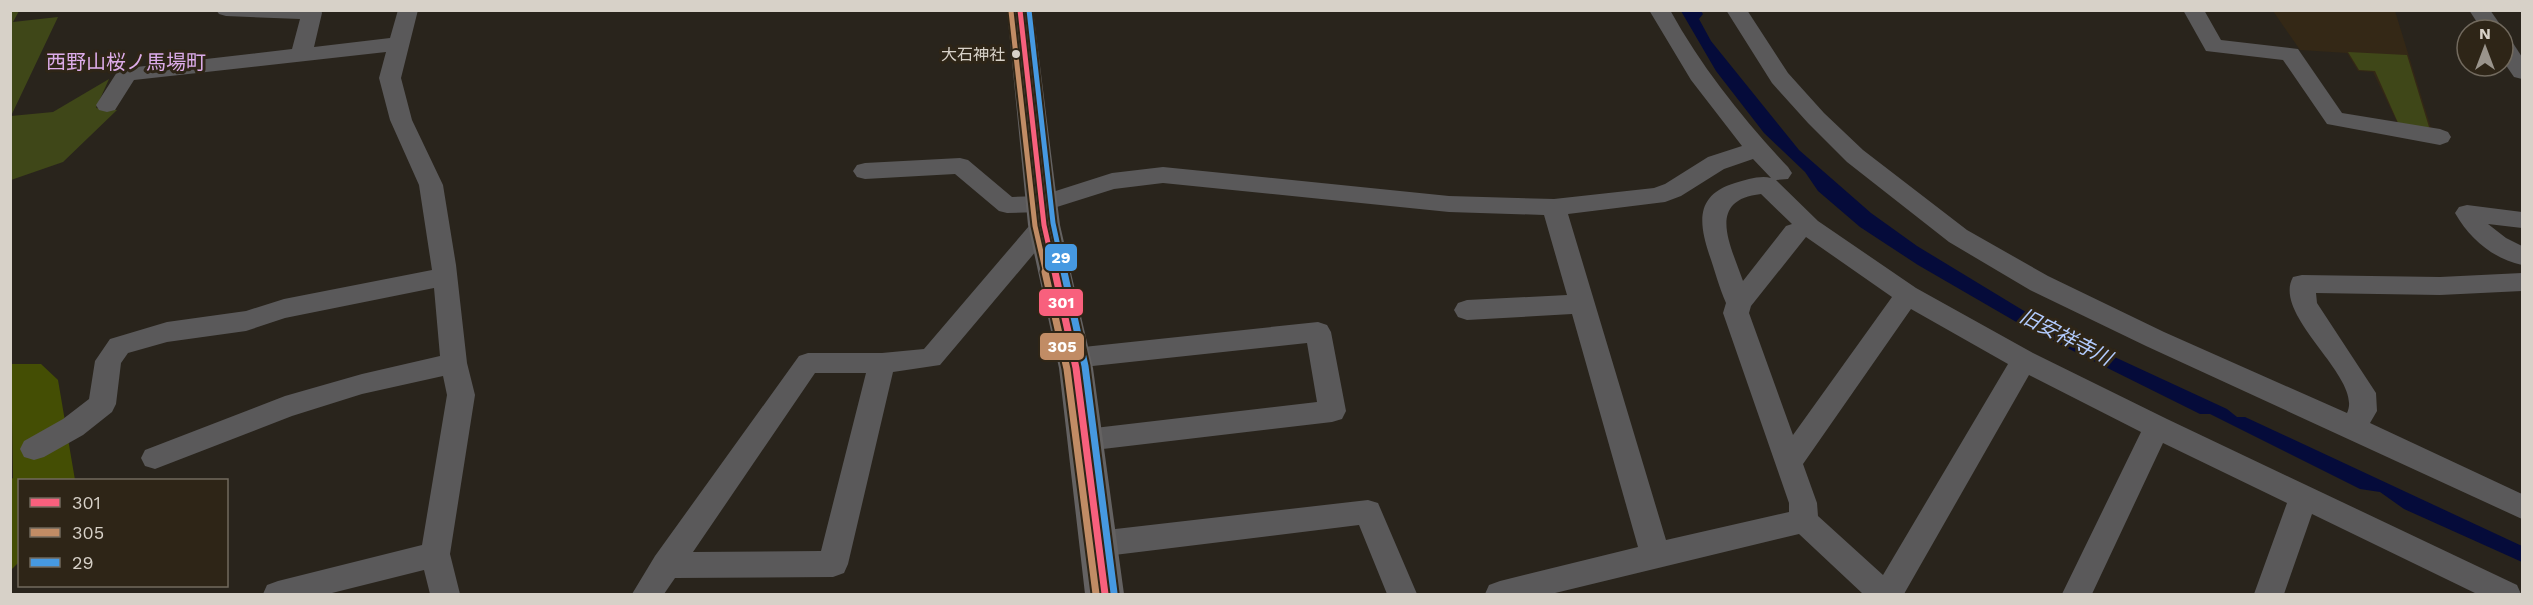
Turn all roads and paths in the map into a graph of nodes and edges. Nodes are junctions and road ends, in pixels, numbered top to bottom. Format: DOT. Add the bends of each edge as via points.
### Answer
graph roads {
  1 [pos="226,10"];
  2 [pos="408,10"];
  3 [pos="1020,10"];
  4 [pos="1659,10"];
  5 [pos="1736,10"];
  6 [pos="2193,10"];
  7 [pos="398,44"];
  8 [pos="301,55"];
  9 [pos="107,105"];
  10 [pos="2440,137"];
  11 [pos="1758,149"];
  12 [pos="865,171"];
  13 [pos="1780,173"];
  14 [pos="1554,207"];
  15 [pos="1042,215"];
  16 [pos="2523,220"];
  17 [pos="1809,227"];
  18 [pos="2523,256"];
  19 [pos="445,277"];
  20 [pos="2523,282"];
  21 [pos="1907,295"];
  22 [pos="1739,303"];
  23 [pos="1583,304"];
  24 [pos="1467,310"];
  25 [pos="1074,358"];
  26 [pos="2024,360"];
  27 [pos="454,363"];
  28 [pos="882,363"];
  29 [pos="2157,427"];
  30 [pos="2353,428"];
  31 [pos="1086,440"];
  32 [pos="34,449"];
  33 [pos="154,458"];
  34 [pos="1788,464"];
  35 [pos="2303,498"];
  36 [pos="2523,507"];
  37 [pos="1804,521"];
  38 [pos="1098,544"];
  39 [pos="435,554"];
  40 [pos="1656,557"];
  41 [pos="666,565"];
  42 [pos="2464,585"];
  43 [pos="278,594"];
  44 [pos="445,594"];
  45 [pos="646,594"];
  46 [pos="1105,594"];
  47 [pos="1402,594"];
  48 [pos="1500,594"];
  49 [pos="1886,594"];
  50 [pos="2077,594"];
  51 [pos="2269,594"];
  52 [pos="2506,594"];
  1 -- 8 [label="street" via="312,13"];
  2 -- 7 [label="street"];
  3 -- 15 [label="main road"];
  4 -- 11 [label="street" via="1678,48"];
  5 -- 30 [label="street" via="1780,78 1816,118 1855,156 1958,236 2039,283"];
  6 -- 10 [label="street" via="2214,46 2290,54 2334,119"];
  7 -- 8 [label="street"];
  7 -- 19 [label="street" via="390,78 401,120 430,185"];
  8 -- 9 [label="street" via="127,74"];
  11 -- 13 [label="street"];
  11 -- 14 [label="street" via="1716,163 1674,190 1657,196"];
  12 -- 15 [label="street" via="960,166 1007,205"];
  14 -- 15 [label="street" via="1449,204 1163,175 1112,181"];
  14 -- 23 [label="street"];
  15 -- 25 [label="main road"];
  15 -- 28 [label="street" via="986,296 931,358"];
  16 -- 18 [label="street" via="2467,213 2488,240"];
  17 -- 21 [label="street"];
  17 -- 22 [label="street" via="1795,232"];
  17 -- 22 [label="street" via="1767,185 1748,186 1722,200 1713,225"];
  19 -- 27 [label="street"];
  19 -- 32 [label="street" via="284,309 246,321 167,332 119,346 108,361 102,404 74,427"];
  20 -- 30 [label="street" via="2440,286 2302,284 2304,304 2364,393 2363,411"];
  21 -- 26 [label="street"];
  21 -- 34 [label="street"];
  22 -- 34 [label="street" via="1736,313"];
  23 -- 24 [label="street"];
  23 -- 40 [label="street"];
  25 -- 31 [label="main road"];
  25 -- 31 [label="street" via="1318,332 1332,411"];
  26 -- 29 [label="street"];
  26 -- 49 [label="street"];
  27 -- 33 [label="street" via="285,407"];
  27 -- 39 [label="street" via="460,395"];
  28 -- 41 [label="street" via="808,363"];
  28 -- 41 [label="street" via="833,564"];
  29 -- 35 [label="street"];
  29 -- 50 [label="street"];
  30 -- 36 [label="street"];
  31 -- 38 [label="main road"];
  34 -- 37 [label="street" via="1803,503"];
  35 -- 42 [label="street"];
  35 -- 51 [label="street"];
  37 -- 40 [label="street"];
  37 -- 49 [label="street"];
  38 -- 46 [label="main road"];
  38 -- 47 [label="street" via="1368,512"];
  39 -- 43 [label="street"];
  39 -- 44 [label="street"];
  40 -- 48 [label="street"];
  41 -- 45 [label="street"];
  42 -- 52 [label="street"];
}
